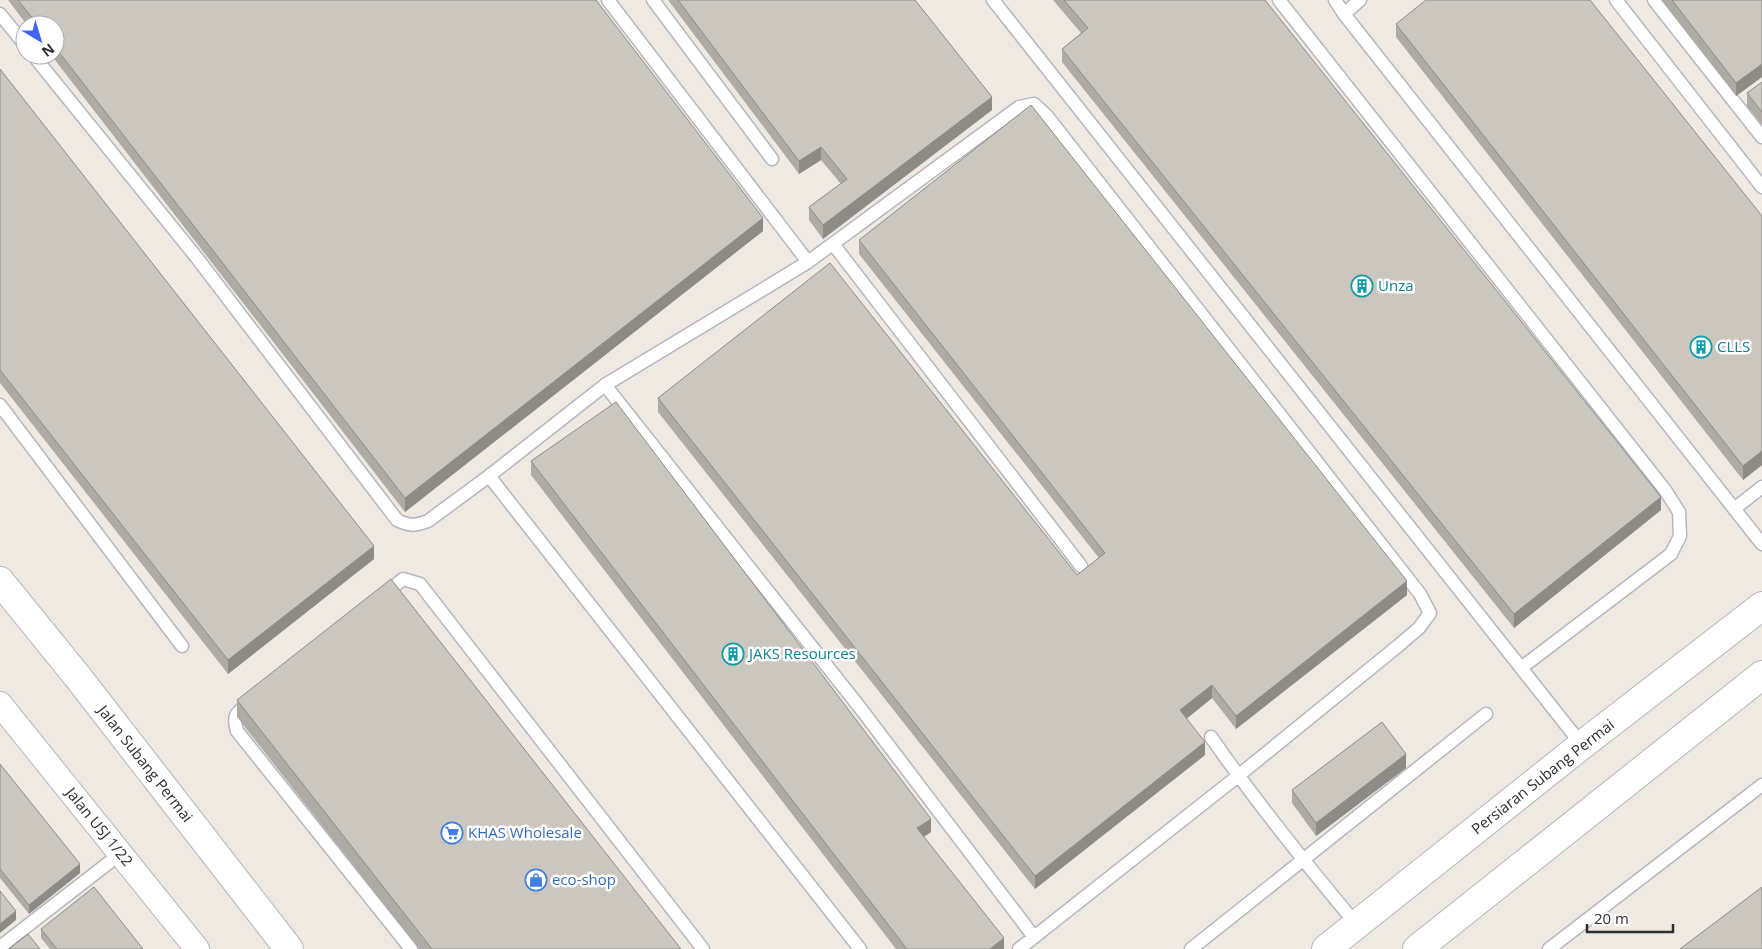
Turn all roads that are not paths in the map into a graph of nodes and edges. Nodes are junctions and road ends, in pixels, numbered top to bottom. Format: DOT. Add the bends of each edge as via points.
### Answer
graph roads {
  1 [pos="608,0"];
  2 [pos="653,0"];
  3 [pos="993,0"];
  4 [pos="1280,0"];
  5 [pos="1334,0"];
  6 [pos="1360,0"];
  7 [pos="1616,0"];
  8 [pos="1654,0"];
  9 [pos="0,14"];
  10 [pos="1344,14"];
  11 [pos="15,33"];
  12 [pos="41,65"];
  13 [pos="1762,137"];
  14 [pos="772,159"];
  15 [pos="1762,187"];
  16 [pos="833,244"];
  17 [pos="808,262"];
  18 [pos="605,385"];
  19 [pos="0,405"];
  20 [pos="489,476"];
  21 [pos="1762,487"];
  22 [pos="1734,509"];
  23 [pos="1762,544"];
  24 [pos="1081,566"];
  25 [pos="0,581"];
  26 [pos="374,603"];
  27 [pos="1762,606"];
  28 [pos="182,646"];
  29 [pos="1521,668"];
  30 [pos="1762,675"];
  31 [pos="260,694"];
  32 [pos="0,704"];
  33 [pos="1486,714"];
  34 [pos="1211,737"];
  35 [pos="1582,745"];
  36 [pos="1238,776"];
  37 [pos="1762,785"];
  38 [pos="120,854"];
  39 [pos="1304,860"];
  40 [pos="1357,925"];
  41 [pos="1034,937"];
  42 [pos="0,947"];
  43 [pos="197,949"];
  44 [pos="289,949"];
  45 [pos="412,949"];
  46 [pos="703,949"];
  47 [pos="860,949"];
  48 [pos="1018,949"];
  49 [pos="1191,949"];
  50 [pos="1326,949"];
  51 [pos="1417,949"];
  52 [pos="1549,949"];
  1 -- 17 [label="lane"];
  2 -- 14 [label="lane"];
  3 -- 29 [label="lane"];
  4 -- 29 [label="lane" via="1679,512 1680,536 1671,554"];
  5 -- 10 [label="lane"];
  6 -- 10 [label="lane"];
  7 -- 15 [label="lane"];
  8 -- 13 [label="lane"];
  9 -- 11 [label="lane"];
  10 -- 22 [label="lane"];
  12 -- 20 [label="lane" via="197,258 397,520 407,526 428,521"];
  16 -- 17 [label="lane"];
  16 -- 24 [label="lane"];
  16 -- 36 [label="lane" via="1020,107 1034,104 1047,116 1420,594 1430,613 1419,628"];
  17 -- 18 [label="lane"];
  18 -- 20 [label="lane"];
  18 -- 41 [label="lane" via="861,709"];
  19 -- 28 [label="lane"];
  20 -- 47 [label="lane"];
  21 -- 22 [label="lane"];
  22 -- 23 [label="lane"];
  25 -- 44 [label="main road, Jalan Subang Permai"];
  26 -- 46 [label="lane" via="403,579 420,584"];
  27 -- 35 [label="main road, Persiaran Subang Permai"];
  29 -- 35 [label="lane"];
  30 -- 51 [label="main road"];
  31 -- 45 [label="lane" via="237,712 234,721 237,731"];
  32 -- 38 [label="street, Jalan USJ 1/22"];
  33 -- 39 [label="lane"];
  34 -- 36 [label="lane"];
  35 -- 40 [label="main road, Persiaran Subang Permai"];
  36 -- 39 [label="lane"];
  36 -- 41 [label="lane"];
  37 -- 52 [label="lane"];
  38 -- 42 [label="lane"];
  38 -- 43 [label="street, Jalan USJ 1/22"];
  39 -- 40 [label="lane"];
  39 -- 49 [label="lane"];
  40 -- 50 [label="main road, Persiaran Subang Permai"];
  41 -- 48 [label="lane"];
}
